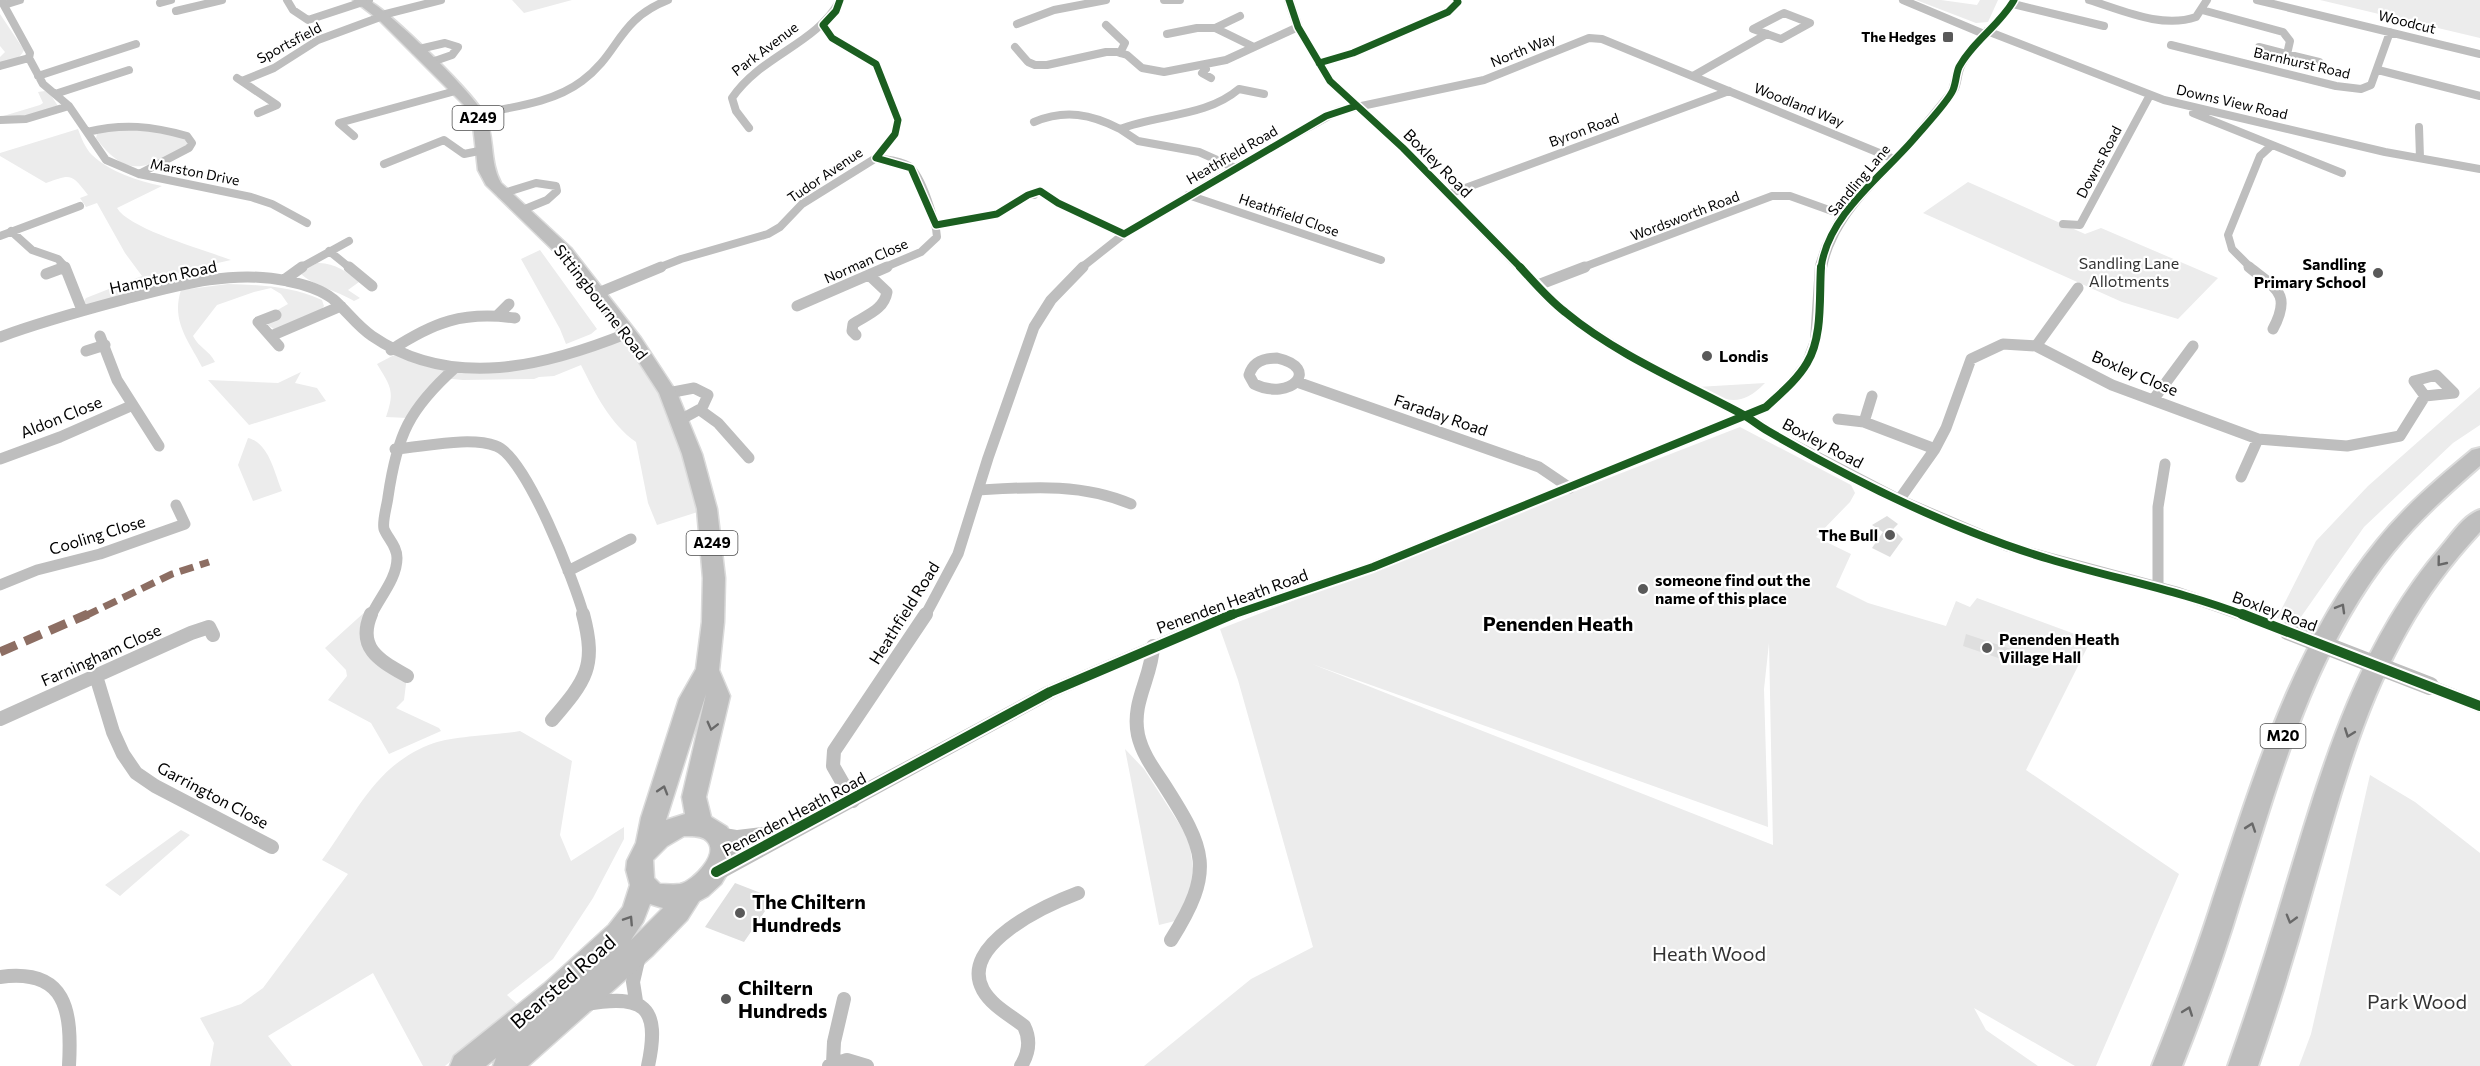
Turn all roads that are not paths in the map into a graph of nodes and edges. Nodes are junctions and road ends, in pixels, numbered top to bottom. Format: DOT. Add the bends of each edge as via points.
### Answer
graph roads {
  1 [pos="20,0"];
  2 [pos="222,0"];
  3 [pos="287,0"];
  4 [pos="441,0"];
  5 [pos="668,0"];
  6 [pos="840,0"];
  7 [pos="1106,0"];
  8 [pos="1164,0"];
  9 [pos="1180,0"];
  10 [pos="1289,0"];
  11 [pos="1457,0"];
  12 [pos="1903,0"];
  13 [pos="2089,0"];
  14 [pos="2257,0"];
  15 [pos="166,1"];
  16 [pos="364,1"];
  17 [pos="2,2"];
  18 [pos="2014,2"];
  19 [pos="2204,3"];
  20 [pos="383,16"];
  21 [pos="1240,16"];
  22 [pos="1017,24"];
  23 [pos="823,25"];
  24 [pos="1106,25"];
  25 [pos="2104,26"];
  26 [pos="1298,27"];
  27 [pos="1215,28"];
  28 [pos="1985,32"];
  29 [pos="2390,32"];
  30 [pos="1167,34"];
  31 [pos="1767,34"];
  32 [pos="136,44"];
  33 [pos="2171,45"];
  34 [pos="1015,47"];
  35 [pos="1254,47"];
  36 [pos="2259,47"];
  37 [pos="416,50"];
  38 [pos="1120,53"];
  39 [pos="2288,54"];
  40 [pos="2480,54"];
  41 [pos="29,58"];
  42 [pos="2319,62"];
  43 [pos="429,63"];
  44 [pos="1319,63"];
  45 [pos="1204,64"];
  46 [pos="0,66"];
  47 [pos="2378,70"];
  48 [pos="129,71"];
  49 [pos="38,76"];
  50 [pos="1693,76"];
  51 [pos="1211,78"];
  52 [pos="459,90"];
  53 [pos="1729,91"];
  54 [pos="55,94"];
  55 [pos="1264,94"];
  56 [pos="2150,95"];
  57 [pos="2480,96"];
  58 [pos="2168,101"];
  59 [pos="69,106"];
  60 [pos="1356,106"];
  61 [pos="258,113"];
  62 [pos="477,114"];
  63 [pos="0,120"];
  64 [pos="1034,122"];
  65 [pos="2419,127"];
  66 [pos="749,128"];
  67 [pos="1120,129"];
  68 [pos="87,132"];
  69 [pos="354,136"];
  70 [pos="2272,145"];
  71 [pos="484,150"];
  72 [pos="876,158"];
  73 [pos="2420,158"];
  74 [pos="1894,159"];
  75 [pos="384,164"];
  76 [pos="1235,168"];
  77 [pos="2480,170"];
  78 [pos="2342,173"];
  79 [pos="139,174"];
  80 [pos="501,194"];
  81 [pos="1449,194"];
  82 [pos="1034,195"];
  83 [pos="1188,195"];
  84 [pos="80,206"];
  85 [pos="305,210"];
  86 [pos="520,211"];
  87 [pos="294,215"];
  88 [pos="1843,215"];
  89 [pos="308,223"];
  90 [pos="2063,224"];
  91 [pos="936,225"];
  92 [pos="11,231"];
  93 [pos="0,236"];
  94 [pos="349,242"];
  95 [pos="329,251"];
  96 [pos="1381,260"];
  97 [pos="65,267"];
  98 [pos="46,274"];
  99 [pos="869,275"];
  100 [pos="284,280"];
  101 [pos="1538,285"];
  102 [pos="366,286"];
  103 [pos="2078,288"];
  104 [pos="598,293"];
  105 [pos="510,304"];
  106 [pos="341,306"];
  107 [pos="797,306"];
  108 [pos="82,310"];
  109 [pos="276,315"];
  110 [pos="498,315"];
  111 [pos="515,318"];
  112 [pos="2273,329"];
  113 [pos="628,333"];
  114 [pos="856,335"];
  115 [pos="271,336"];
  116 [pos="0,337"];
  117 [pos="279,346"];
  118 [pos="2036,346"];
  119 [pos="2193,346"];
  120 [pos="391,350"];
  121 [pos="86,351"];
  122 [pos="456,367"];
  123 [pos="1297,382"];
  124 [pos="668,393"];
  125 [pos="1872,396"];
  126 [pos="2425,396"];
  127 [pos="2153,400"];
  128 [pos="134,405"];
  129 [pos="700,410"];
  130 [pos="1744,415"];
  131 [pos="1838,419"];
  132 [pos="680,420"];
  133 [pos="1864,422"];
  134 [pos="2258,439"];
  135 [pos="159,446"];
  136 [pos="395,449"];
  137 [pos="1935,449"];
  138 [pos="2,454"];
  139 [pos="2480,455"];
  140 [pos="748,458"];
  141 [pos="2165,464"];
  142 [pos="2241,477"];
  143 [pos="1570,488"];
  144 [pos="979,490"];
  145 [pos="1899,500"];
  146 [pos="1131,504"];
  147 [pos="176,505"];
  148 [pos="2480,518"];
  149 [pos="632,539"];
  150 [pos="568,571"];
  151 [pos="0,585"];
  152 [pos="2158,587"];
  153 [pos="213,635"];
  154 [pos="1153,646"];
  155 [pos="708,670"];
  156 [pos="96,676"];
  157 [pos="407,676"];
  158 [pos="2480,706"];
  159 [pos="0,719"];
  160 [pos="552,720"];
  161 [pos="853,801"];
  162 [pos="709,830"];
  163 [pos="791,831"];
  164 [pos="272,847"];
  165 [pos="648,847"];
  166 [pos="716,872"];
  167 [pos="643,885"];
  168 [pos="689,893"];
  169 [pos="1078,893"];
  170 [pos="1171,940"];
  171 [pos="642,947"];
  172 [pos="0,977"];
  173 [pos="844,999"];
  174 [pos="636,1001"];
  175 [pos="577,1006"];
  176 [pos="830,1064"];
  177 [pos="69,1066"];
  178 [pos="464,1066"];
  179 [pos="507,1066"];
  180 [pos="648,1066"];
  181 [pos="867,1066"];
  182 [pos="1022,1066"];
  183 [pos="2167,1066"];
  184 [pos="2243,1066"];
  1 -- 17 [label="street"];
  2 -- 15 [label="street" via="178,10"];
  3 -- 16 [label="street" via="293,10 308,20"];
  4 -- 20 [label="street, Sportsfield"];
  5 -- 62 [label="street" via="647,7 634,17 581,83 545,98"];
  6 -- 23 [label="street, Park Avenue"];
  7 -- 22 [label="street" via="1054,10"];
  8 -- 9 [label="street"];
  10 -- 26 [label="street, Boxley Road"];
  11 -- 44 [label="street" via="1448,12 1353,53"];
  12 -- 28 [label="street"];
  13 -- 19 [label="street" via="2171,21 2191,20"];
  14 -- 29 [label="street, Woodcut"];
  16 -- 20 [label="highway, Sittingbourne Road / A249"];
  17 -- 41 [label="street, Marston Drive" via="30,52"];
  18 -- 25 [label="street"];
  18 -- 28 [label="street, Sandling Lane"];
  19 -- 39 [label="street" via="2283,32 2290,41"];
  20 -- 37 [label="highway, Sittingbourne Road / A249"];
  20 -- 61 [label="street, Sportsfield" via="318,40 274,68 239,79 277,105"];
  21 -- 27 [label="street"];
  23 -- 66 [label="street, Park Avenue" via="738,85 732,98"];
  23 -- 72 [label="street, Tudor Avenue" via="837,42 876,64 898,120 895,134"];
  24 -- 38 [label="street" via="1125,43"];
  26 -- 35 [label="street"];
  26 -- 44 [label="street, Boxley Road"];
  27 -- 30 [label="street"];
  27 -- 35 [label="street"];
  28 -- 56 [label="street, Downs View Road"];
  28 -- 74 [label="street, Sandling Lane" via="1959,68 1953,91"];
  29 -- 40 [label="street, Woodcut"];
  29 -- 47 [label="street, Barnhurst Road"];
  31 -- 31 [label="street" via="1781,39 1810,22 1784,13 1753,29"];
  31 -- 50 [label="street"];
  32 -- 49 [label="street"];
  33 -- 47 [label="street, Barnhurst Road" via="2352,89 2368,88"];
  34 -- 38 [label="street" via="1035,65"];
  35 -- 45 [label="street" via="1226,60"];
  36 -- 39 [label="street"];
  37 -- 43 [label="highway, Sittingbourne Road / A249"];
  37 -- 43 [label="street" via="445,43 458,47 452,55"];
  38 -- 45 [label="street" via="1143,68 1164,72"];
  39 -- 42 [label="street"];
  41 -- 46 [label="street"];
  41 -- 49 [label="street, Marston Drive"];
  43 -- 52 [label="highway, Sittingbourne Road / A249"];
  44 -- 60 [label="street, Boxley Road" via="1330,81"];
  45 -- 51 [label="street" via="1206,69 1202,73"];
  47 -- 57 [label="street"];
  48 -- 54 [label="street"];
  49 -- 54 [label="street, Marston Drive"];
  50 -- 53 [label="street, Woodland Way"];
  50 -- 60 [label="street, North Way" via="1602,39 1589,38 1484,80"];
  52 -- 62 [label="highway, Sittingbourne Road / A249"];
  52 -- 69 [label="street" via="339,123"];
  53 -- 74 [label="street, Woodland Way"];
  53 -- 81 [label="street, Byron Road"];
  54 -- 59 [label="street, Marston Drive"];
  55 -- 67 [label="street" via="1239,89 1230,99 1206,109 1152,118"];
  56 -- 58 [label="street, Downs View Road"];
  56 -- 90 [label="street, Downs Road" via="2080,225"];
  58 -- 70 [label="street"];
  58 -- 73 [label="street, Downs View Road"];
  59 -- 63 [label="street" via="26,119"];
  59 -- 68 [label="street, Marston Drive"];
  60 -- 76 [label="street, Heathfield Road" via="1326,117"];
  60 -- 81 [label="street, Boxley Road"];
  62 -- 71 [label="highway, Sittingbourne Road / A249"];
  64 -- 67 [label="street" via="1057,114 1073,114 1104,120"];
  65 -- 73 [label="street"];
  67 -- 76 [label="street" via="1138,141 1199,152"];
  68 -- 79 [label="street, Marston Drive" via="106,160"];
  68 -- 79 [label="street" via="139,124 190,139 189,148"];
  70 -- 78 [label="street"];
  70 -- 112 [label="street" via="2260,156 2228,235 2234,252 2281,295 2284,308"];
  71 -- 75 [label="street" via="464,154 444,140"];
  71 -- 80 [label="highway, Sittingbourne Road / A249" via="486,170"];
  72 -- 91 [label="street" via="912,168"];
  72 -- 104 [label="street, Tudor Avenue" via="802,204 768,234 681,259"];
  73 -- 77 [label="street, Downs View Road"];
  74 -- 88 [label="street, Sandling Lane"];
  76 -- 83 [label="street, Heathfield Road"];
  79 -- 87 [label="street, Marston Drive" via="251,197"];
  80 -- 86 [label="highway, Sittingbourne Road / A249"];
  80 -- 86 [label="street" via="540,182 556,186 552,197"];
  81 -- 101 [label="street, Boxley Road"];
  82 -- 91 [label="street" via="997,214"];
  83 -- 96 [label="street, Heathfield Close"];
  83 -- 144 [label="street, Heathfield Road" via="1095,255 1051,300 1034,327 1023,356"];
  84 -- 92 [label="street" via="60,210"];
  85 -- 87 [label="street"];
  86 -- 104 [label="highway, Sittingbourne Road / A249" via="565,252"];
  87 -- 89 [label="street, Marston Drive"];
  88 -- 101 [label="street, Wordsworth Road" via="1790,196 1772,196"];
  88 -- 130 [label="street, Sandling Lane" via="1821,265 1816,340 1808,362 1776,399 1757,412"];
  91 -- 99 [label="street, Norman Close" via="937,237 926,249"];
  92 -- 93 [label="street"];
  92 -- 97 [label="street" via="32,250 58,259"];
  94 -- 95 [label="street"];
  95 -- 100 [label="street"];
  95 -- 102 [label="street"];
  97 -- 98 [label="street"];
  97 -- 108 [label="street"];
  99 -- 107 [label="street, Norman Close"];
  99 -- 114 [label="street" via="887,292 887,299 853,324"];
  100 -- 106 [label="street, Hampton Road" via="326,294"];
  100 -- 108 [label="street, Hampton Road" via="245,276 194,282"];
  101 -- 130 [label="street, Boxley Road" via="1587,329"];
  103 -- 118 [label="street"];
  104 -- 113 [label="highway, Sittingbourne Road / A249"];
  105 -- 110 [label="street"];
  106 -- 115 [label="street"];
  106 -- 120 [label="street, Hampton Road" via="360,327"];
  108 -- 116 [label="street, Hampton Road"];
  109 -- 115 [label="street" via="258,322"];
  110 -- 111 [label="street"];
  110 -- 120 [label="street" via="474,314 448,320"];
  113 -- 122 [label="street, Hampton Road" via="531,366 482,370"];
  113 -- 124 [label="highway, Sittingbourne Road / A249"];
  115 -- 117 [label="street"];
  118 -- 127 [label="street, Boxley Close" via="2112,385"];
  118 -- 137 [label="street, Boxley Close" via="2003,344 1971,359"];
  119 -- 127 [label="street"];
  120 -- 122 [label="street, Hampton Road"];
  121 -- 128 [label="street, Aldon Close" via="103,340 117,380"];
  122 -- 136 [label="street" via="415,408"];
  123 -- 143 [label="street, Faraday Road" via="1539,466"];
  124 -- 129 [label="street" via="703,390 708,400"];
  124 -- 132 [label="highway, Sittingbourne Road / A249"];
  125 -- 133 [label="street"];
  126 -- 134 [label="street, Boxley Close" via="2400,436 2347,446"];
  127 -- 134 [label="street, Boxley Close"];
  128 -- 135 [label="street, Aldon Close"];
  128 -- 138 [label="street, Aldon Close" via="60,437"];
  129 -- 132 [label="street"];
  129 -- 140 [label="street" via="718,423"];
  130 -- 143 [label="street, Penenden Heath Road"];
  130 -- 145 [label="street, Boxley Road"];
  131 -- 133 [label="street"];
  132 -- 155 [label="highway, Sittingbourne Road / A249" via="709,522 714,578"];
  133 -- 137 [label="street"];
  134 -- 142 [label="street"];
  136 -- 150 [label="street" via="478,443 500,447 541,509"];
  136 -- 157 [label="street" via="384,528 395,545 397,564 393,580 370,618 366,635 370,649"];
  137 -- 145 [label="street, Boxley Close"];
  183 -- 139 [label="highway, M20, one-way" via="2301,685 2324,638 2344,602 2400,527"];
  141 -- 152 [label="street" via="2158,507"];
  143 -- 154 [label="street, Penenden Heath Road" via="1373,567"];
  144 -- 146 [label="street" via="1057,486 1115,496"];
  144 -- 161 [label="street, Heathfield Road" via="958,554 938,596 834,751 833,765"];
  145 -- 152 [label="street, Boxley Road" via="2010,547"];
  147 -- 151 [label="street, Cooling Close" via="185,524"];
  148 -- 184 [label="highway, one-way" via="2419,592 2397,626 2365,693 2315,832 2276,969"];
  149 -- 150 [label="street"];
  150 -- 160 [label="street" via="591,652 580,682"];
  152 -- 158 [label="street, Boxley Road, bridge" via="2288,631"];
  153 -- 156 [label="street, Farningham Close" via="209,627 191,633"];
  154 -- 161 [label="street, Penenden Heath Road" via="1050,693"];
  154 -- 170 [label="street" via="1153,664 1138,694 1135,724 1141,748 1192,830 1202,865 1198,896"];
  155 -- 162 [label="highway, Sittingbourne Road / A249, one-way" via="718,696 694,796"];
  165 -- 155 [label="highway, Sittingbourne Road / A249, one-way" via="691,699"];
  156 -- 159 [label="street, Farningham Close"];
  156 -- 164 [label="street, Garrington Close" via="113,732 135,773"];
  161 -- 163 [label="street, Penenden Heath Road"];
  162 -- 163 [label="street, Penenden Heath Road" via="737,838"];
  162 -- 165 [label="highway" via="684,825 668,831"];
  162 -- 166 [label="highway" via="724,852"];
  163 -- 166 [label="street, Penenden Heath Road"];
  165 -- 167 [label="highway" via="639,867"];
  166 -- 168 [label="highway"];
  167 -- 168 [label="highway" via="662,896"];
  178 -- 167 [label="highway, Bearsted Road, one-way" via="618,934 634,913"];
  168 -- 171 [label="highway, Bearsted Road" via="678,911"];
  169 -- 182 [label="street" via="1048,904 993,942 980,960 978,972 986,994 1028,1032 1029,1047"];
  171 -- 174 [label="street" via="633,982"];
  171 -- 175 [label="highway, Bearsted Road"];
  172 -- 177 [label="street" via="32,974 58,991 71,1031"];
  173 -- 176 [label="street"];
  174 -- 175 [label="street" via="609,999"];
  174 -- 180 [label="street" via="649,1013 653,1024"];
  175 -- 179 [label="highway, Bearsted Road"];
  176 -- 181 [label="street" via="847,1060"];
}
